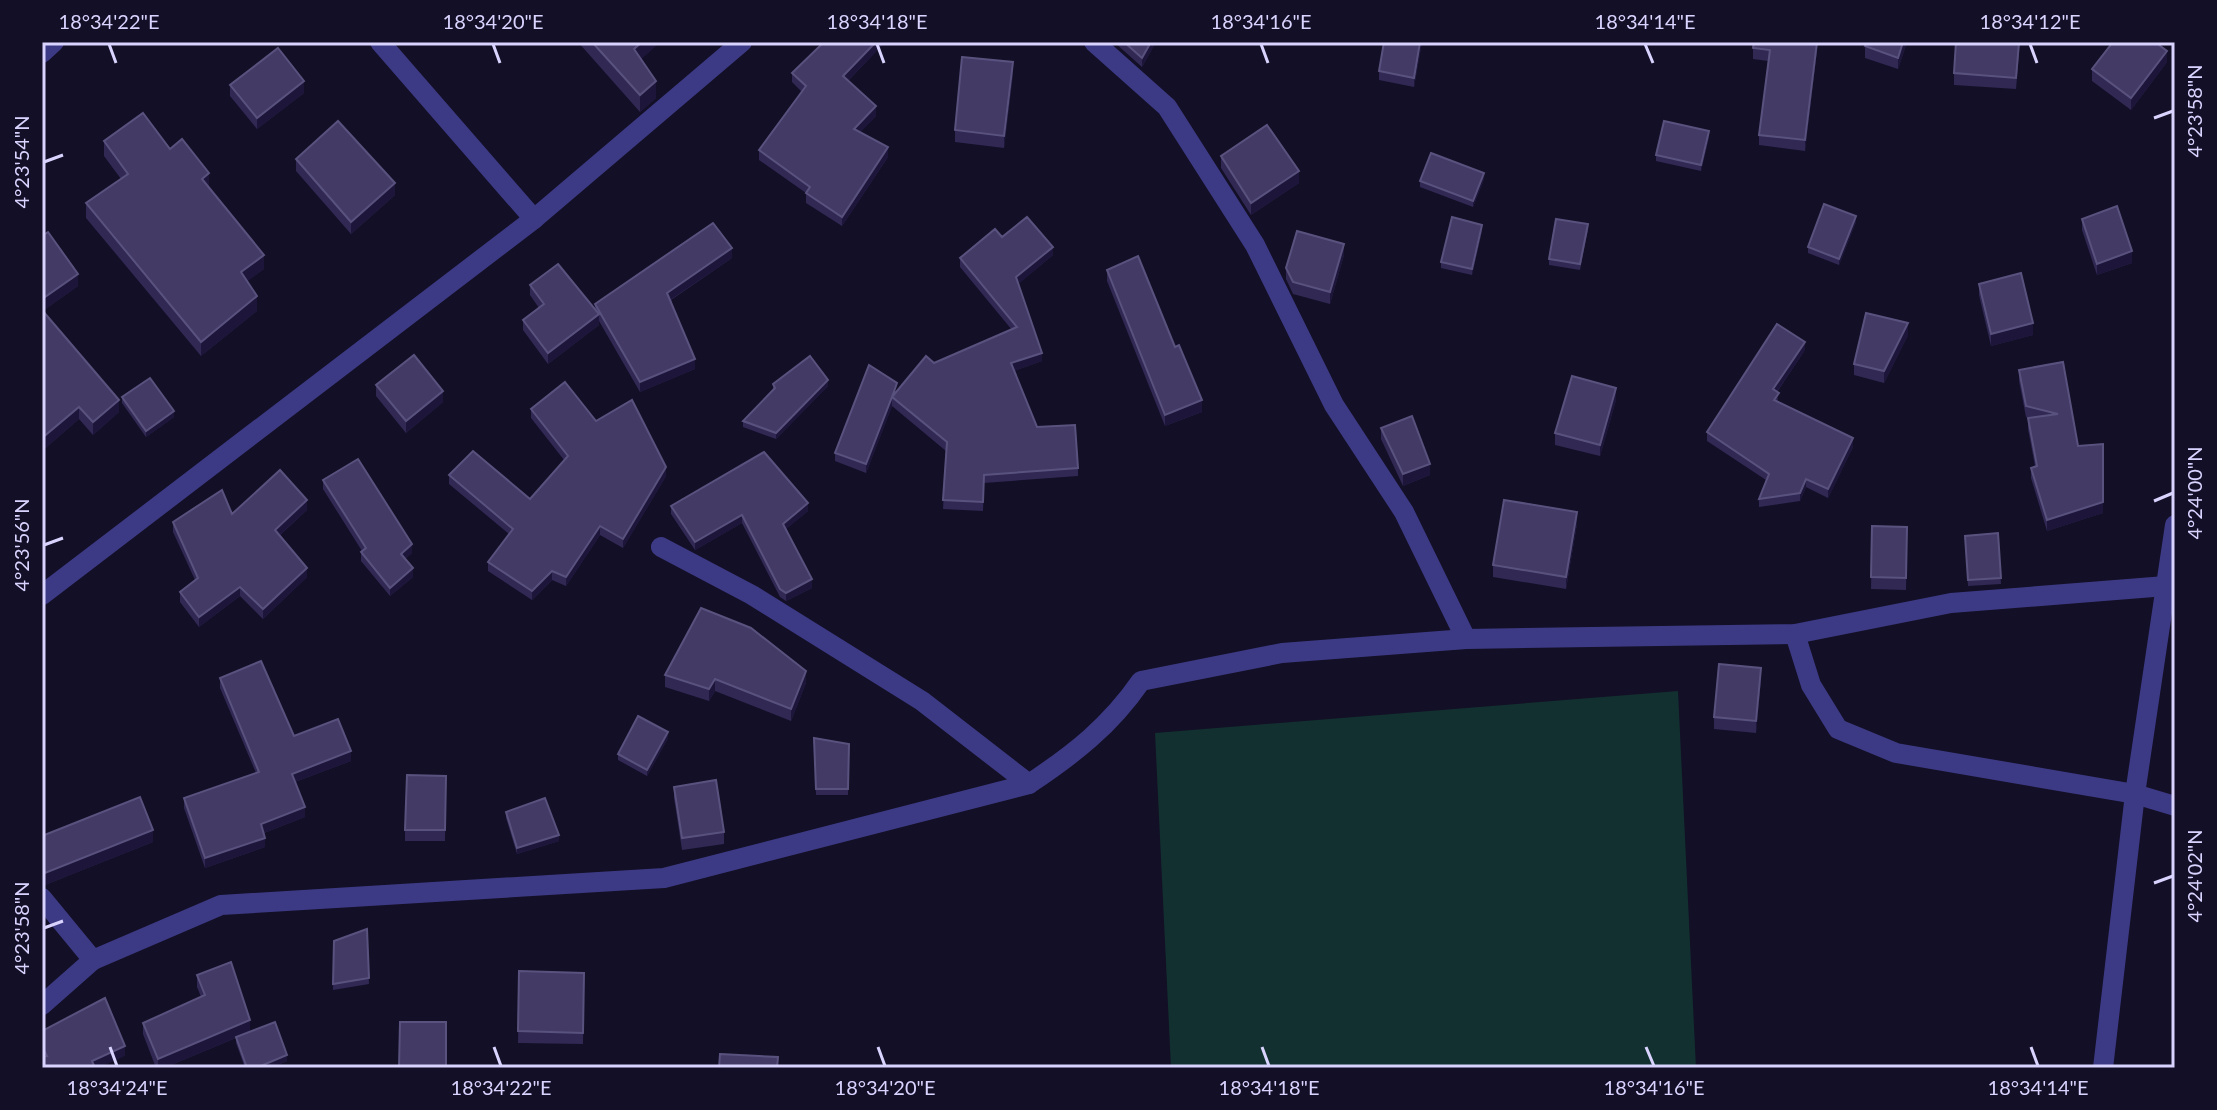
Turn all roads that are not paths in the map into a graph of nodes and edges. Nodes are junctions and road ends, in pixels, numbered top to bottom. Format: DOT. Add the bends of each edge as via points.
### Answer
graph roads {
  1 [pos="54,42"];
  2 [pos="380,42"];
  3 [pos="742,42"];
  4 [pos="1094,42"];
  5 [pos="42,53"];
  6 [pos="534,219"];
  7 [pos="2175,525"];
  8 [pos="661,547"];
  9 [pos="2170,578"];
  10 [pos="42,595"];
  11 [pos="1795,634"];
  12 [pos="1466,639"];
  13 [pos="1029,784"];
  14 [pos="2135,794"];
  15 [pos="2175,806"];
  16 [pos="42,898"];
  17 [pos="93,960"];
  18 [pos="42,1005"];
  19 [pos="2103,1068"];
  1 -- 5 [label="street"];
  2 -- 6 [label="street"];
  3 -- 6 [label="street"];
  4 -- 12 [label="street" via="1167,107 1255,245 1334,405 1404,512"];
  6 -- 10 [label="street"];
  7 -- 9 [label="street"];
  8 -- 13 [label="street" via="752,595 922,701"];
  9 -- 11 [label="street" via="1951,603"];
  9 -- 14 [label="street"];
  11 -- 12 [label="street"];
  11 -- 14 [label="street" via="1811,685 1838,729 1896,753"];
  12 -- 13 [label="street" via="1282,653 1141,681 1117,716 1081,750"];
  13 -- 17 [label="street" via="664,878 221,905"];
  14 -- 15 [label="street"];
  14 -- 19 [label="street"];
  16 -- 17 [label="street"];
  17 -- 18 [label="street"];
}
